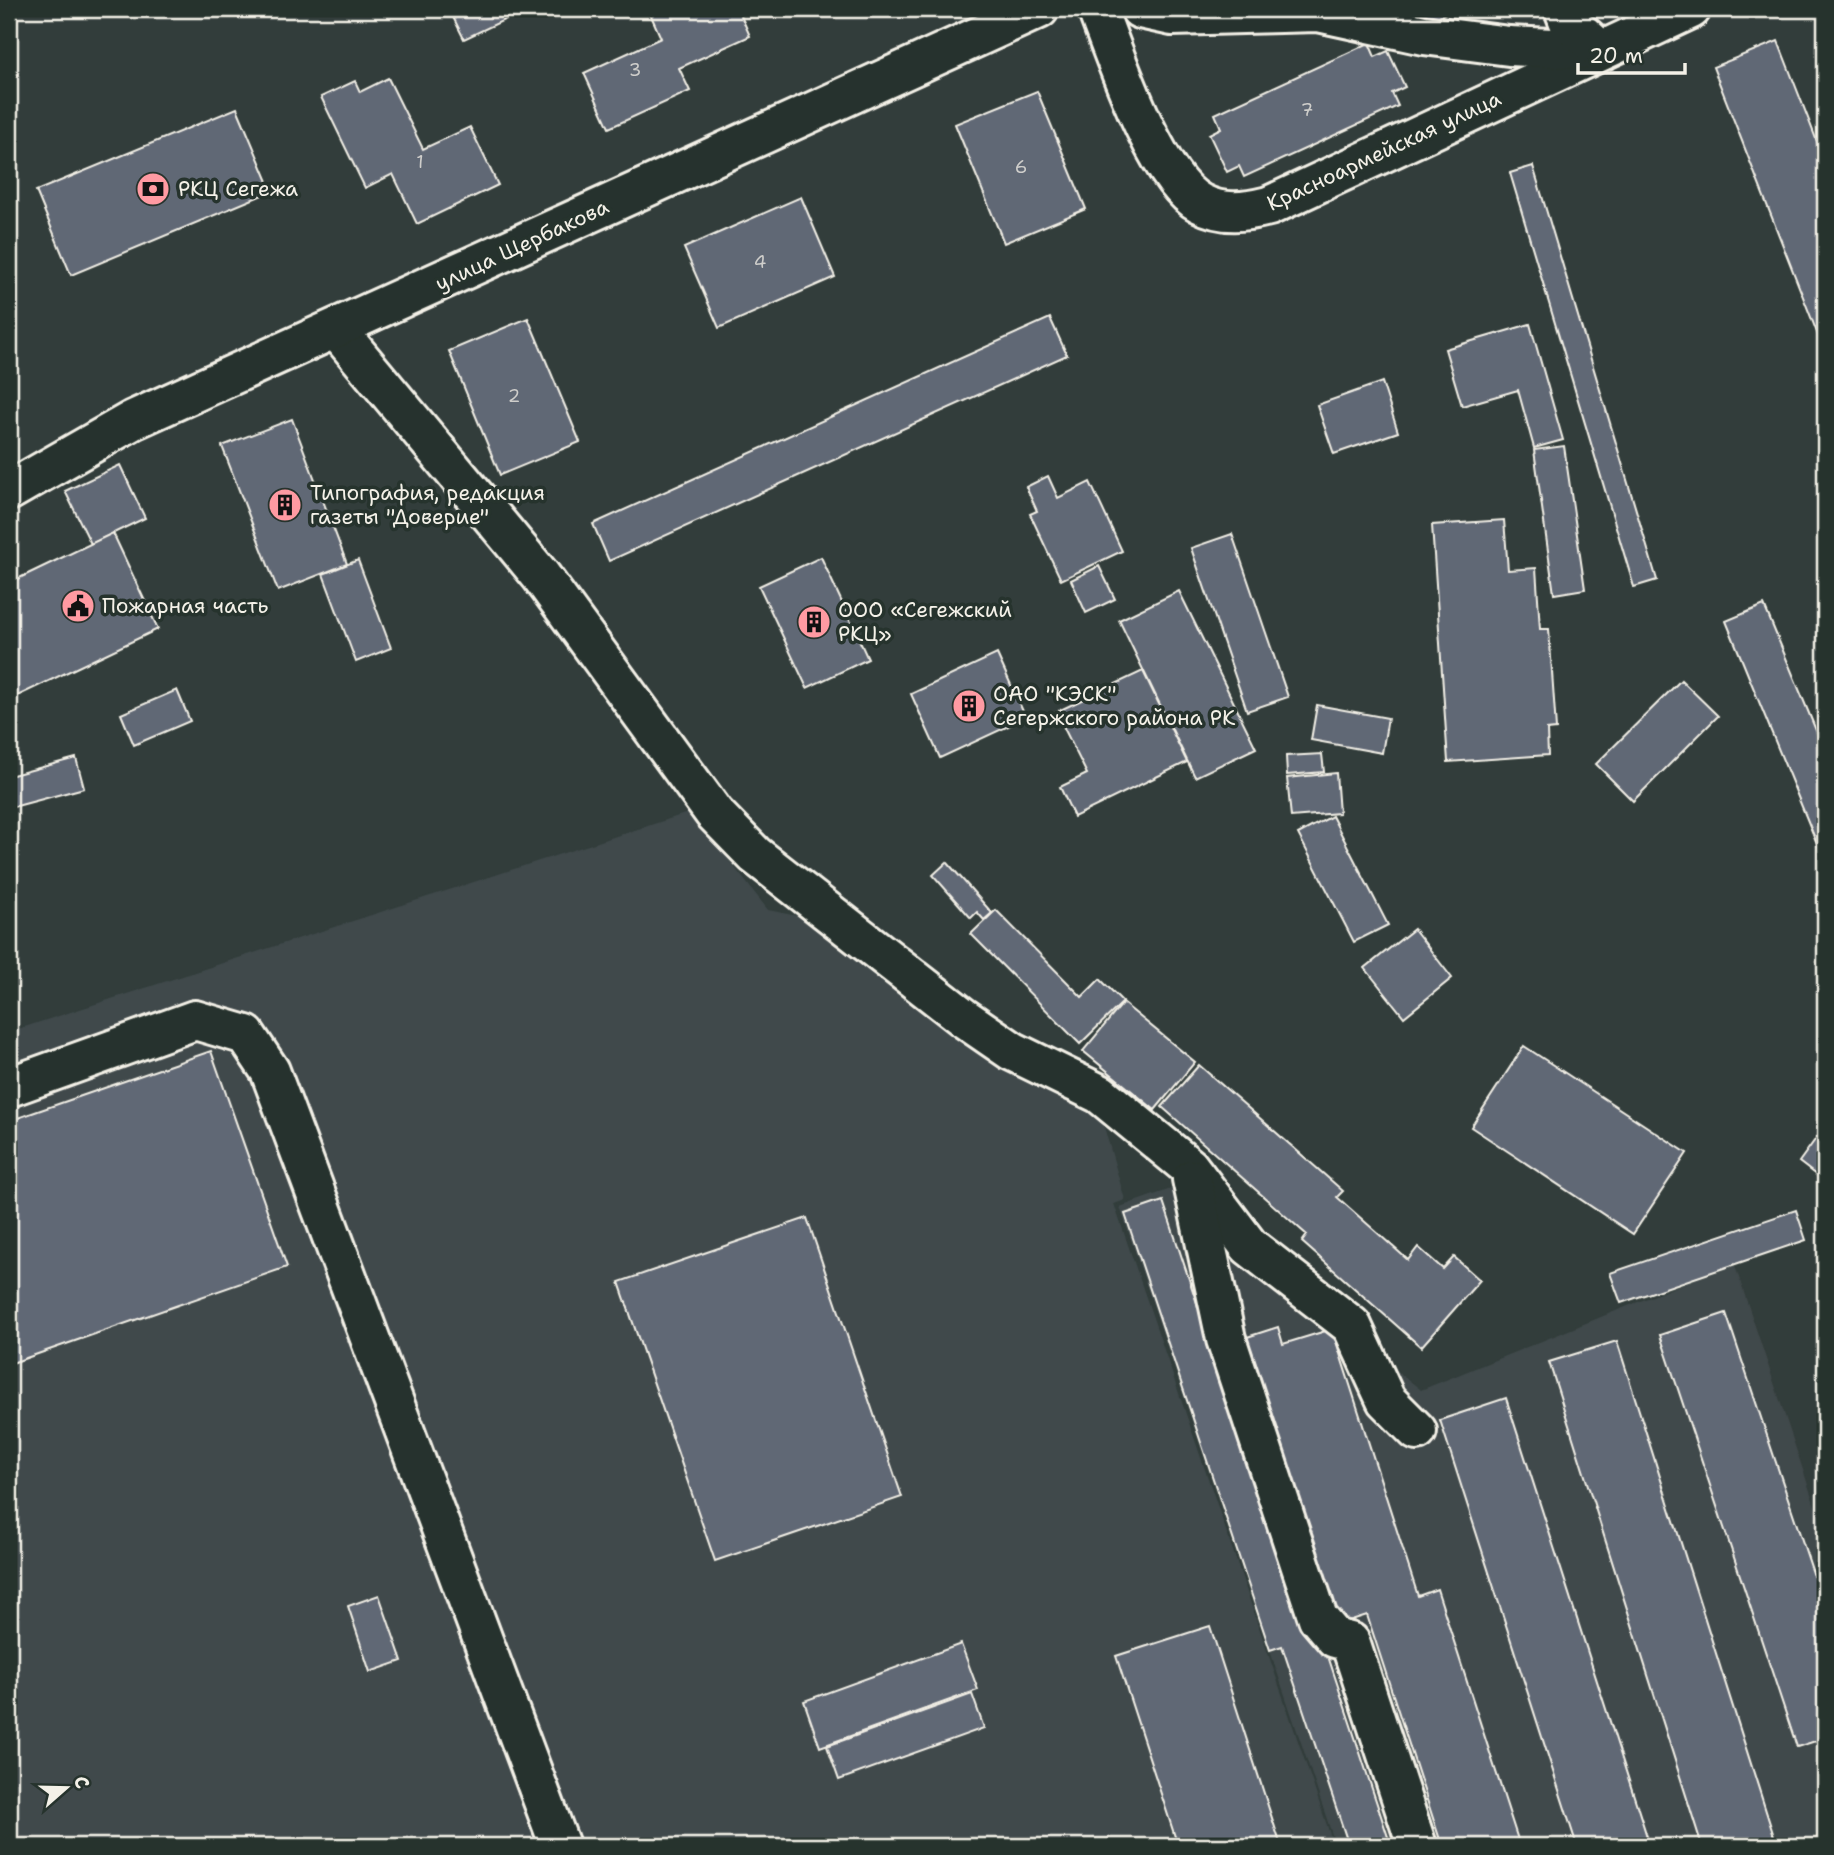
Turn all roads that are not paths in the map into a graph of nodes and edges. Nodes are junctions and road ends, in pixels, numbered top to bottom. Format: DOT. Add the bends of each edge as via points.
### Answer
graph roads {
  1 [pos="1039,9"];
  2 [pos="1097,9"];
  3 [pos="1140,9"];
  4 [pos="1564,9"];
  5 [pos="1690,9"];
  6 [pos="1600,50"];
  7 [pos="337,330"];
  8 [pos="9,491"];
  9 [pos="9,1087"];
  10 [pos="1189,1167"];
  11 [pos="1417,1432"];
  12 [pos="560,1846"];
  13 [pos="1417,1846"];
  1 -- 7 [label="street, улица Щербакова"];
  2 -- 6 [label="street, Красноармейская улица" via="1163,160 1199,203 1229,213 1269,206"];
  3 -- 6 [label="street" via="1172,16 1318,12 1424,35 1509,46"];
  4 -- 6 [label="street" via="1569,22"];
  5 -- 6 [label="street, Красноармейская улица"];
  7 -- 8 [label="street, улица Щербакова" via="133,420"];
  7 -- 10 [label="street" via="541,576 714,813 755,855 964,1018 1012,1051 1100,1094"];
  9 -- 12 [label="street" via="195,1020 246,1035 271,1071"];
  10 -- 11 [label="street" via="1249,1246 1352,1326 1386,1400"];
  10 -- 13 [label="street" via="1226,1339 1318,1618 1335,1638 1350,1642"];
}
